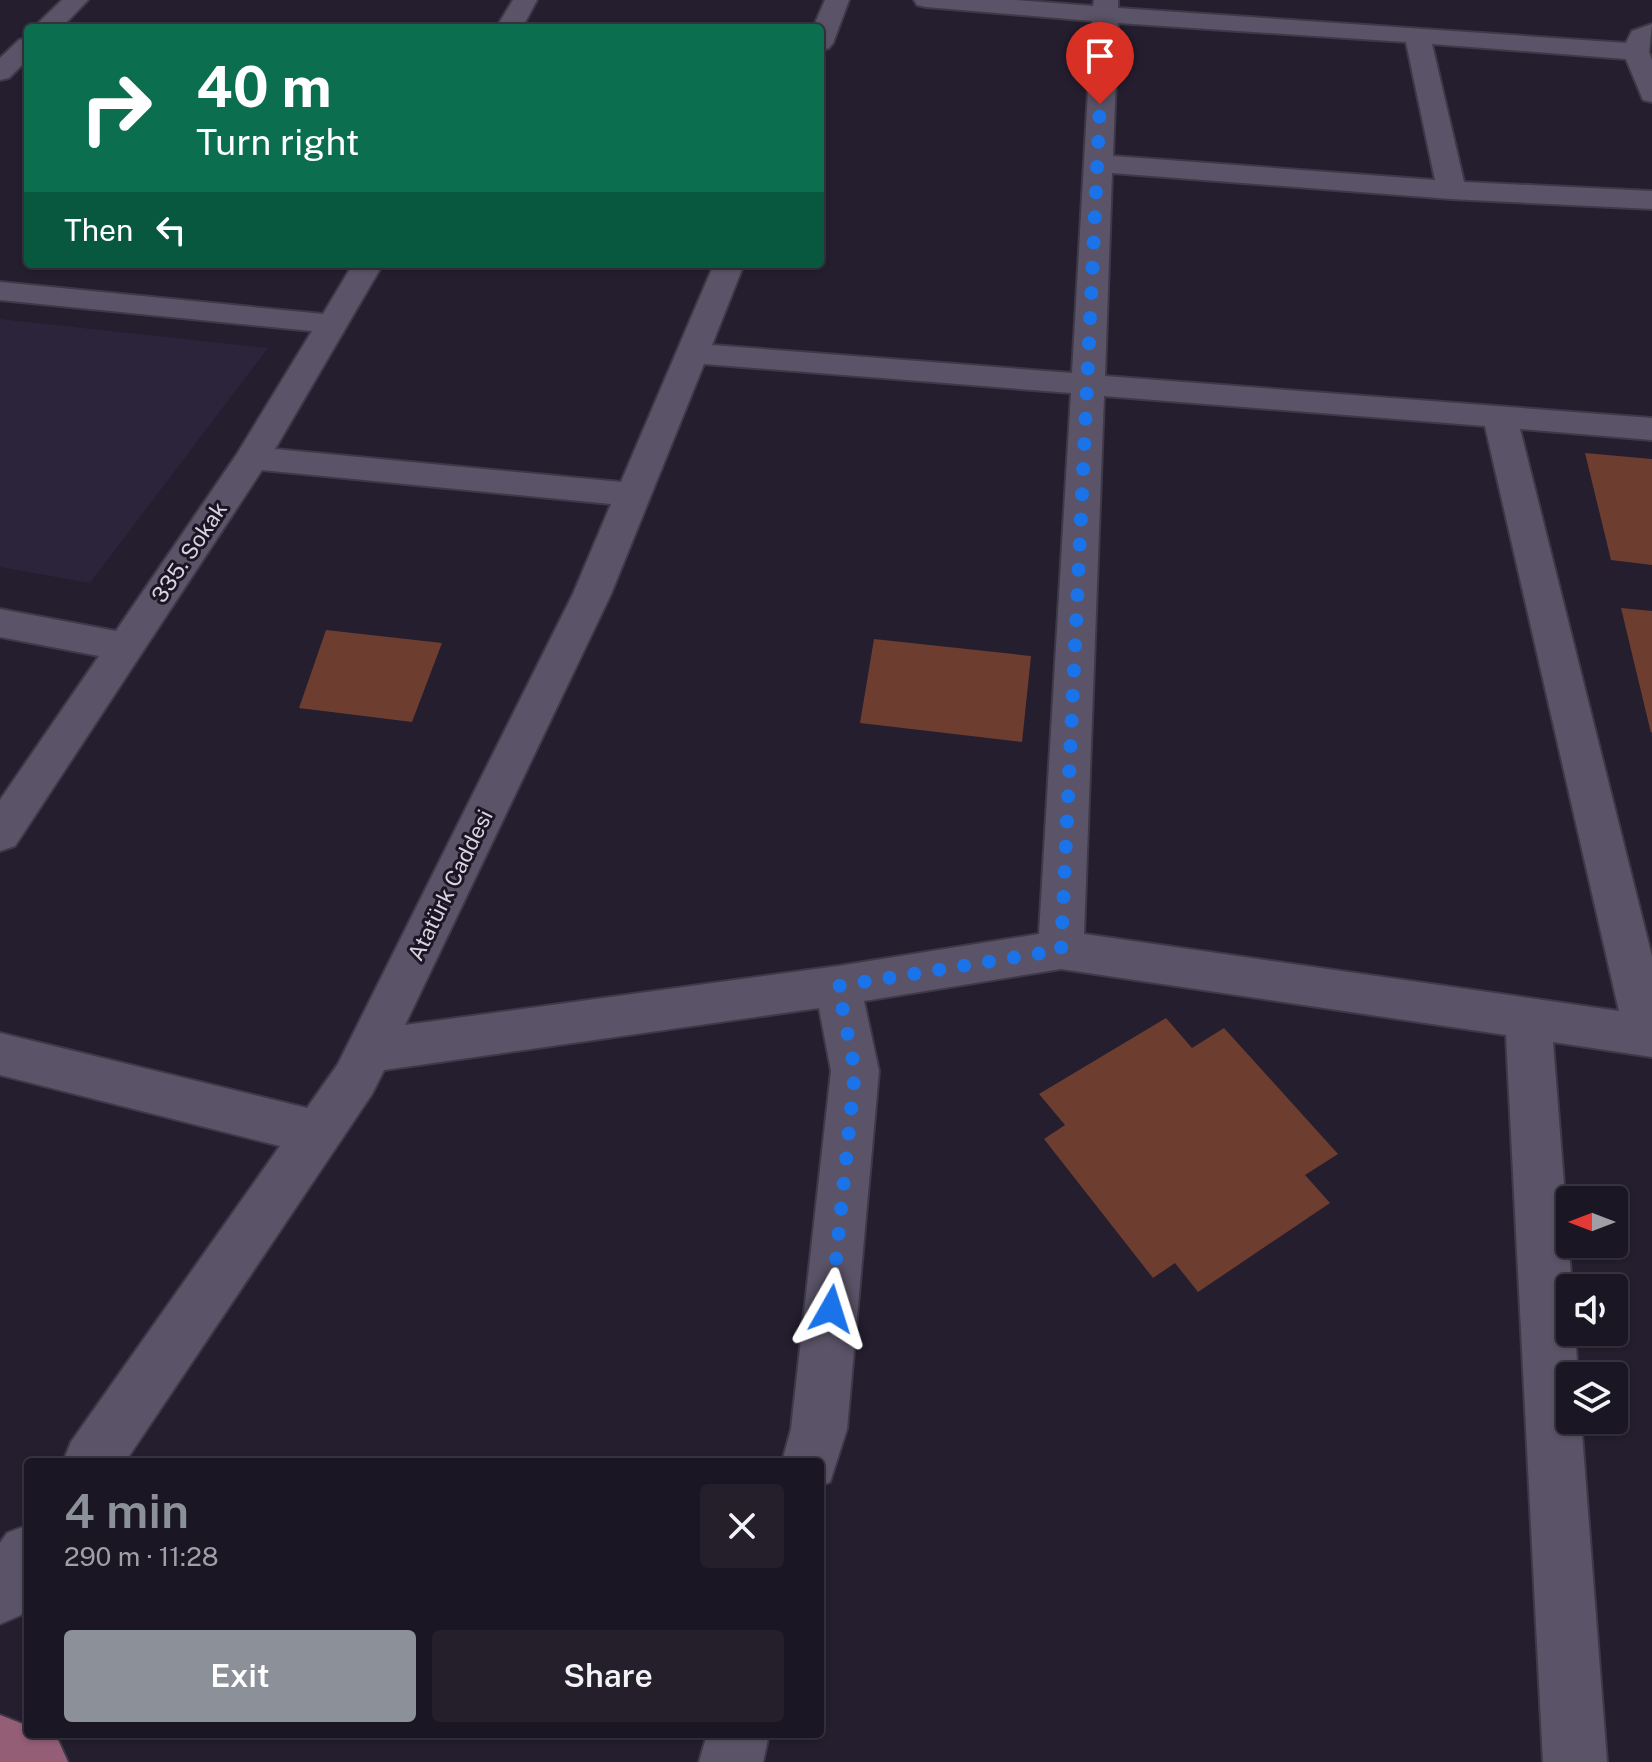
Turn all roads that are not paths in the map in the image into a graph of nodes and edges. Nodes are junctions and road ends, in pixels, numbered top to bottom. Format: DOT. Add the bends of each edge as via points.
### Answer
graph roads {
  1 [pos="76,0"];
  2 [pos="525,0"];
  3 [pos="837,0"];
  4 [pos="926,0"];
  5 [pos="1105,8"];
  6 [pos="50,24"];
  7 [pos="511,24"];
  8 [pos="1652,31"];
  9 [pos="824,33"];
  10 [pos="1417,34"];
  11 [pos="24,52"];
  12 [pos="1636,52"];
  13 [pos="5,85"];
  14 [pos="1652,94"];
  15 [pos="1098,163"];
  16 [pos="1451,190"];
  17 [pos="1652,200"];
  18 [pos="366,268"];
  19 [pos="727,268"];
  20 [pos="0,291"];
  21 [pos="332,324"];
  22 [pos="692,353"];
  23 [pos="1088,382"];
  24 [pos="1500,418"];
  25 [pos="1652,429"];
  26 [pos="252,458"];
  27 [pos="633,495"];
  28 [pos="0,623"];
  29 [pos="125,647"];
  30 [pos="0,834"];
  31 [pos="1061,950"];
  32 [pos="838,986"];
  33 [pos="1528,1016"];
  34 [pos="1650,1036"];
  35 [pos="368,1051"];
  36 [pos="0,1054"];
  37 [pos="318,1133"];
  38 [pos="94,1458"];
  39 [pos="811,1458"];
  40 [pos="24,1560"];
  41 [pos="0,1594"];
  42 [pos="737,1738"];
  43 [pos="0,1746"];
  44 [pos="36,1762"];
  45 [pos="731,1762"];
  46 [pos="1575,1762"];
  1 -- 6 [label="street"];
  2 -- 7 [label="street"];
  3 -- 9 [label="street"];
  4 -- 5 [label="street"];
  5 -- 10 [label="street"];
  5 -- 15 [label="street"];
  8 -- 12 [label="street" via="1641,36"];
  10 -- 12 [label="street" via="1447,24"];
  10 -- 16 [label="street"];
  11 -- 13 [label="street"];
  12 -- 14 [label="street"];
  15 -- 16 [label="street"];
  15 -- 23 [label="street"];
  16 -- 17 [label="street"];
  18 -- 21 [label="street, 335. Sokak"];
  19 -- 22 [label="street, Atatürk Caddesi"];
  20 -- 21 [label="street"];
  21 -- 26 [label="street, 335. Sokak"];
  22 -- 23 [label="street"];
  22 -- 27 [label="street, Atatürk Caddesi"];
  23 -- 24 [label="street"];
  23 -- 31 [label="street"];
  24 -- 25 [label="street"];
  24 -- 34 [label="street"];
  26 -- 27 [label="street"];
  26 -- 29 [label="street, 335. Sokak"];
  27 -- 35 [label="street, Atatürk Caddesi" via="592,594"];
  28 -- 29 [label="street"];
  29 -- 30 [label="street, 335. Sokak"];
  31 -- 32 [label="street"];
  31 -- 33 [label="street"];
  32 -- 35 [label="street"];
  32 -- 39 [label="street" via="855,1071 819,1429"];
  33 -- 34 [label="street"];
  33 -- 46 [label="street"];
  35 -- 37 [label="street, Atatürk Caddesi"];
  36 -- 37 [label="street"];
  37 -- 38 [label="street, Atatürk Caddesi"];
  40 -- 41 [label="street"];
  42 -- 45 [label="street"];
  43 -- 44 [label="main road"];
}
